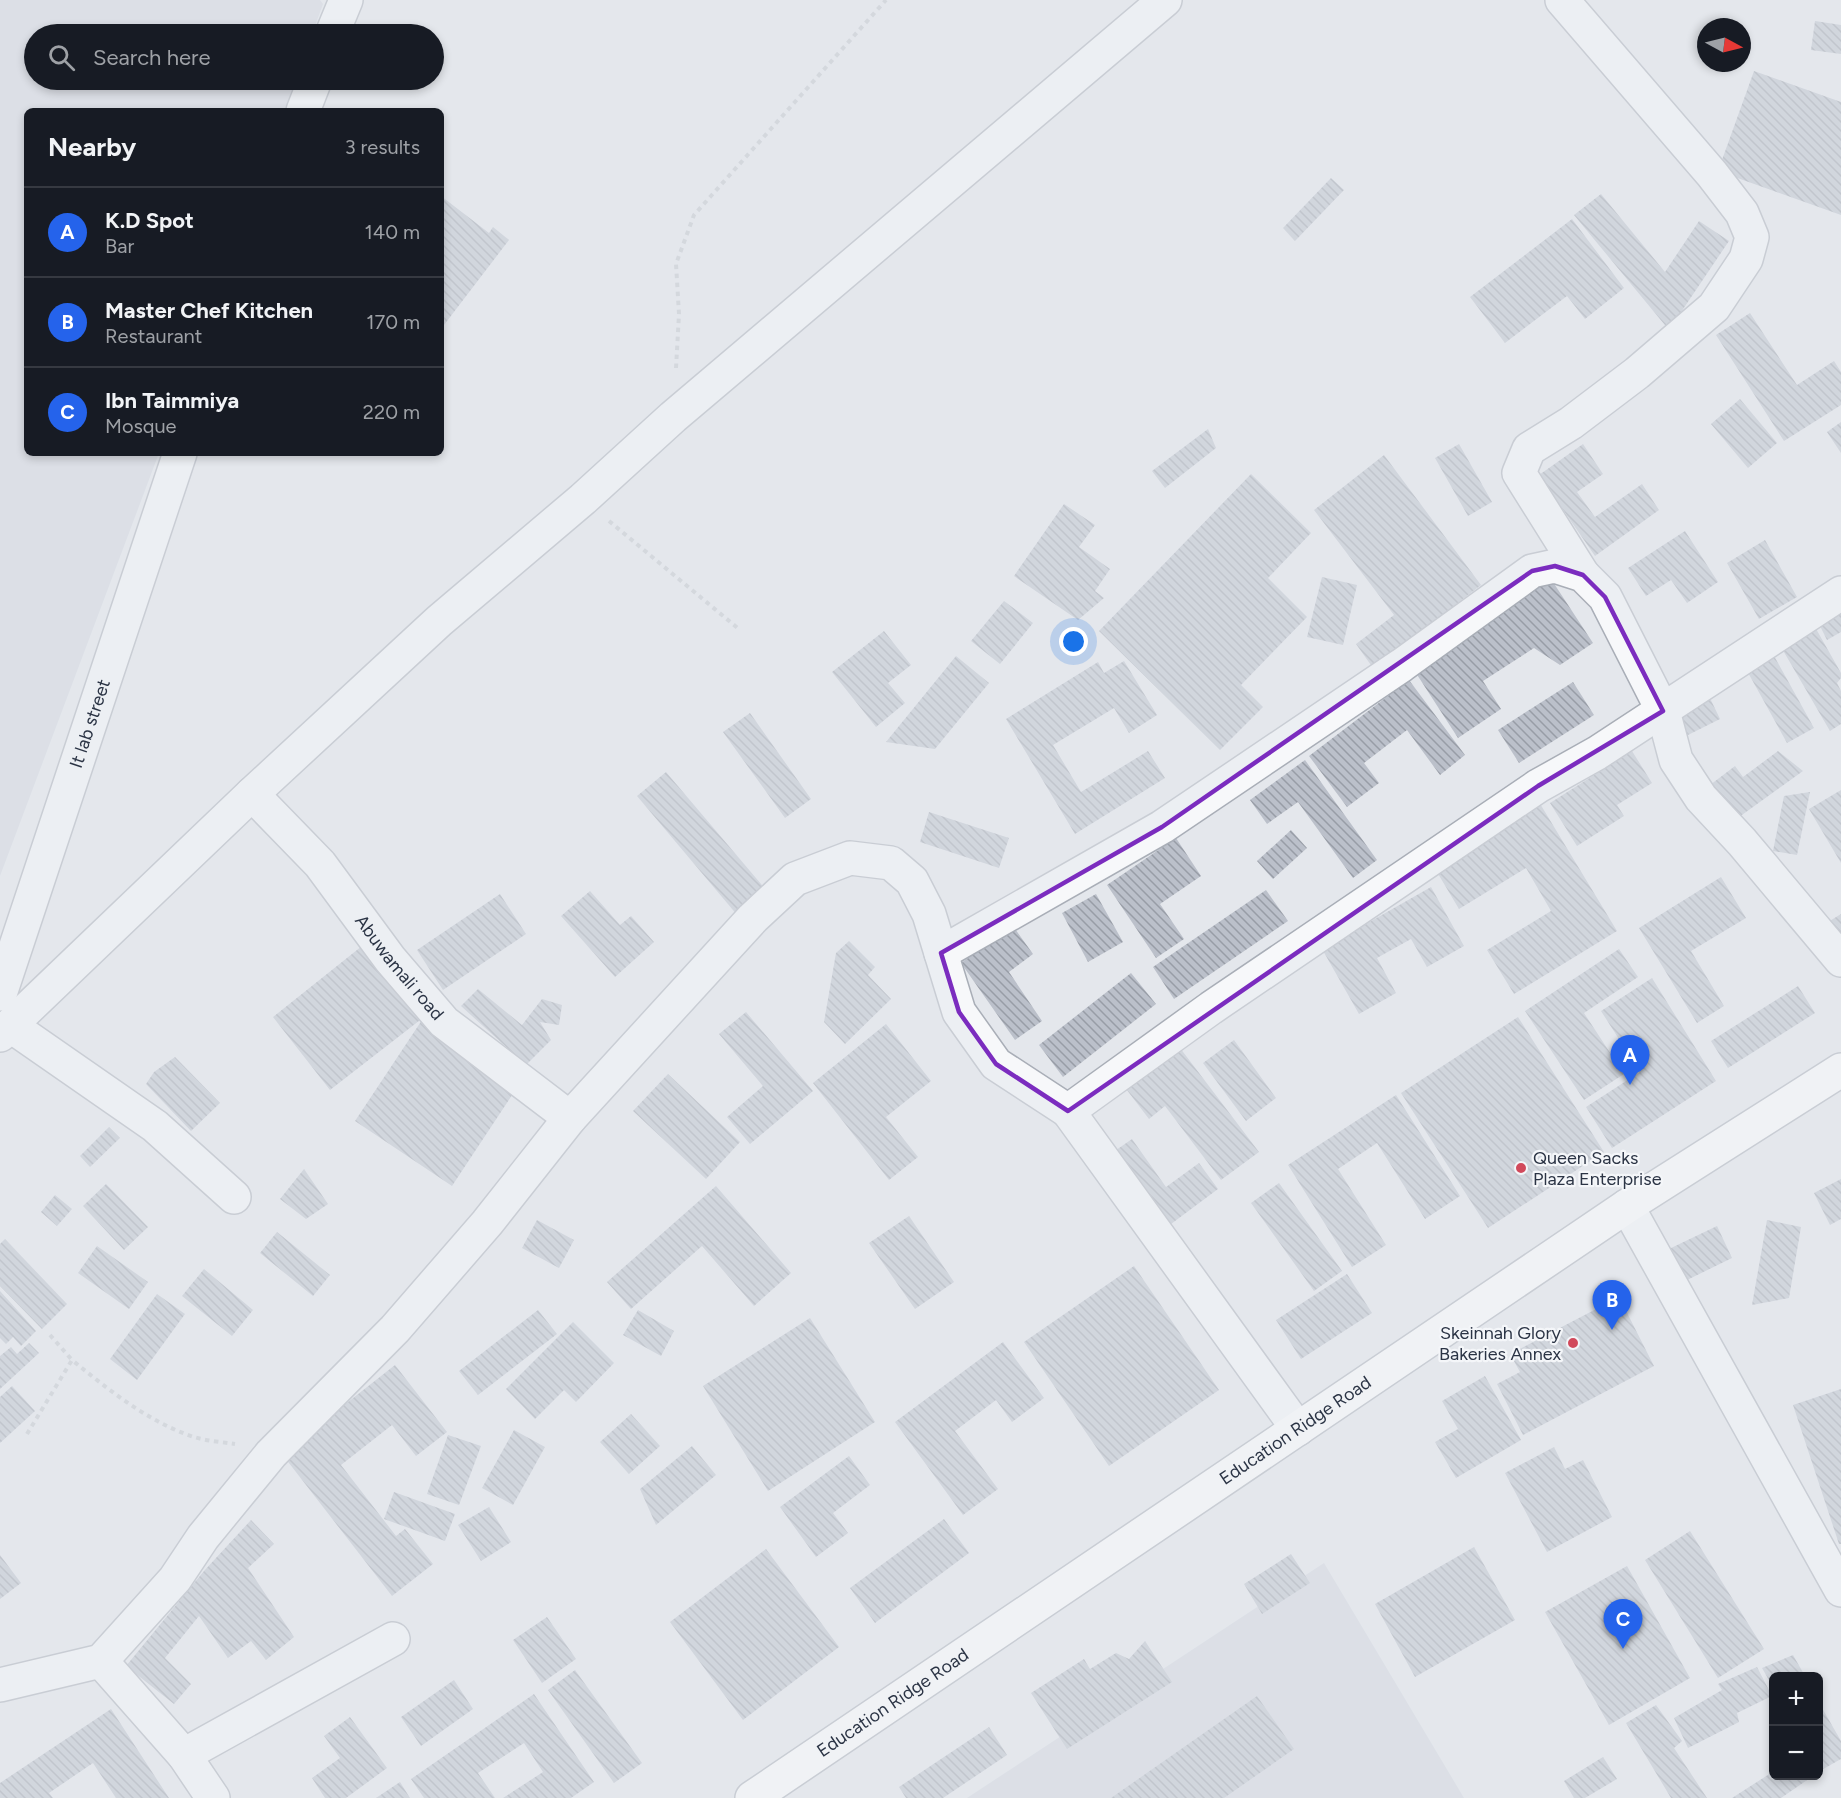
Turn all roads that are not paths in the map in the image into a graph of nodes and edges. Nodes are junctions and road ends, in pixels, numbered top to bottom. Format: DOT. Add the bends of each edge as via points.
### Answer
graph roads {
  1 [pos="346,0"];
  2 [pos="1165,0"];
  3 [pos="1562,0"];
  4 [pos="336,24"];
  5 [pos="311,90"];
  6 [pos="304,108"];
  7 [pos="179,456"];
  8 [pos="1583,575"];
  9 [pos="1841,593"];
  10 [pos="1663,711"];
  11 [pos="252,794"];
  12 [pos="941,953"];
  13 [pos="1841,960"];
  14 [pos="0,994"];
  15 [pos="6,1030"];
  16 [pos="1841,1070"];
  17 [pos="1068,1111"];
  18 [pos="570,1118"];
  19 [pos="234,1197"];
  20 [pos="1627,1206"];
  21 [pos="1298,1429"];
  22 [pos="1841,1590"];
  23 [pos="393,1639"];
  24 [pos="101,1661"];
  25 [pos="0,1685"];
  26 [pos="184,1755"];
  27 [pos="213,1798"];
  28 [pos="752,1798"];
  1 -- 4 [label="street"];
  2 -- 11 [label="street" via="438,621"];
  3 -- 8 [label="street" via="1712,174 1742,213 1752,237 1746,259 1714,306 1637,373 1529,449 1519,473"];
  5 -- 6 [label="street"];
  7 -- 14 [label="street, It lab street"];
  8 -- 10 [label="street" via="1605,597"];
  8 -- 12 [label="street" via="1555,566 1532,571 1402,665 1162,827"];
  9 -- 10 [label="street"];
  10 -- 13 [label="street" via="1676,760 1701,798"];
  10 -- 17 [label="street" via="1538,786 1211,1008"];
  11 -- 15 [label="street"];
  11 -- 18 [label="street, Abuwamali road" via="320,864 390,959 444,1022"];
  12 -- 17 [label="street" via="959,1012 996,1064"];
  12 -- 18 [label="street" via="929,914 912,881 891,863 849,858 795,879 753,918"];
  15 -- 19 [label="street" via="155,1126"];
  16 -- 20 [label="main road, Education Ridge Road"];
  17 -- 21 [label="street"];
  18 -- 24 [label="street" via="488,1223 395,1329 271,1454 203,1537 175,1579"];
  20 -- 21 [label="main road, Education Ridge Road"];
  20 -- 22 [label="street"];
  21 -- 28 [label="main road, Education Ridge Road"];
  23 -- 26 [label="street"];
  24 -- 25 [label="street"];
  24 -- 26 [label="street"];
  26 -- 27 [label="street"];
}
